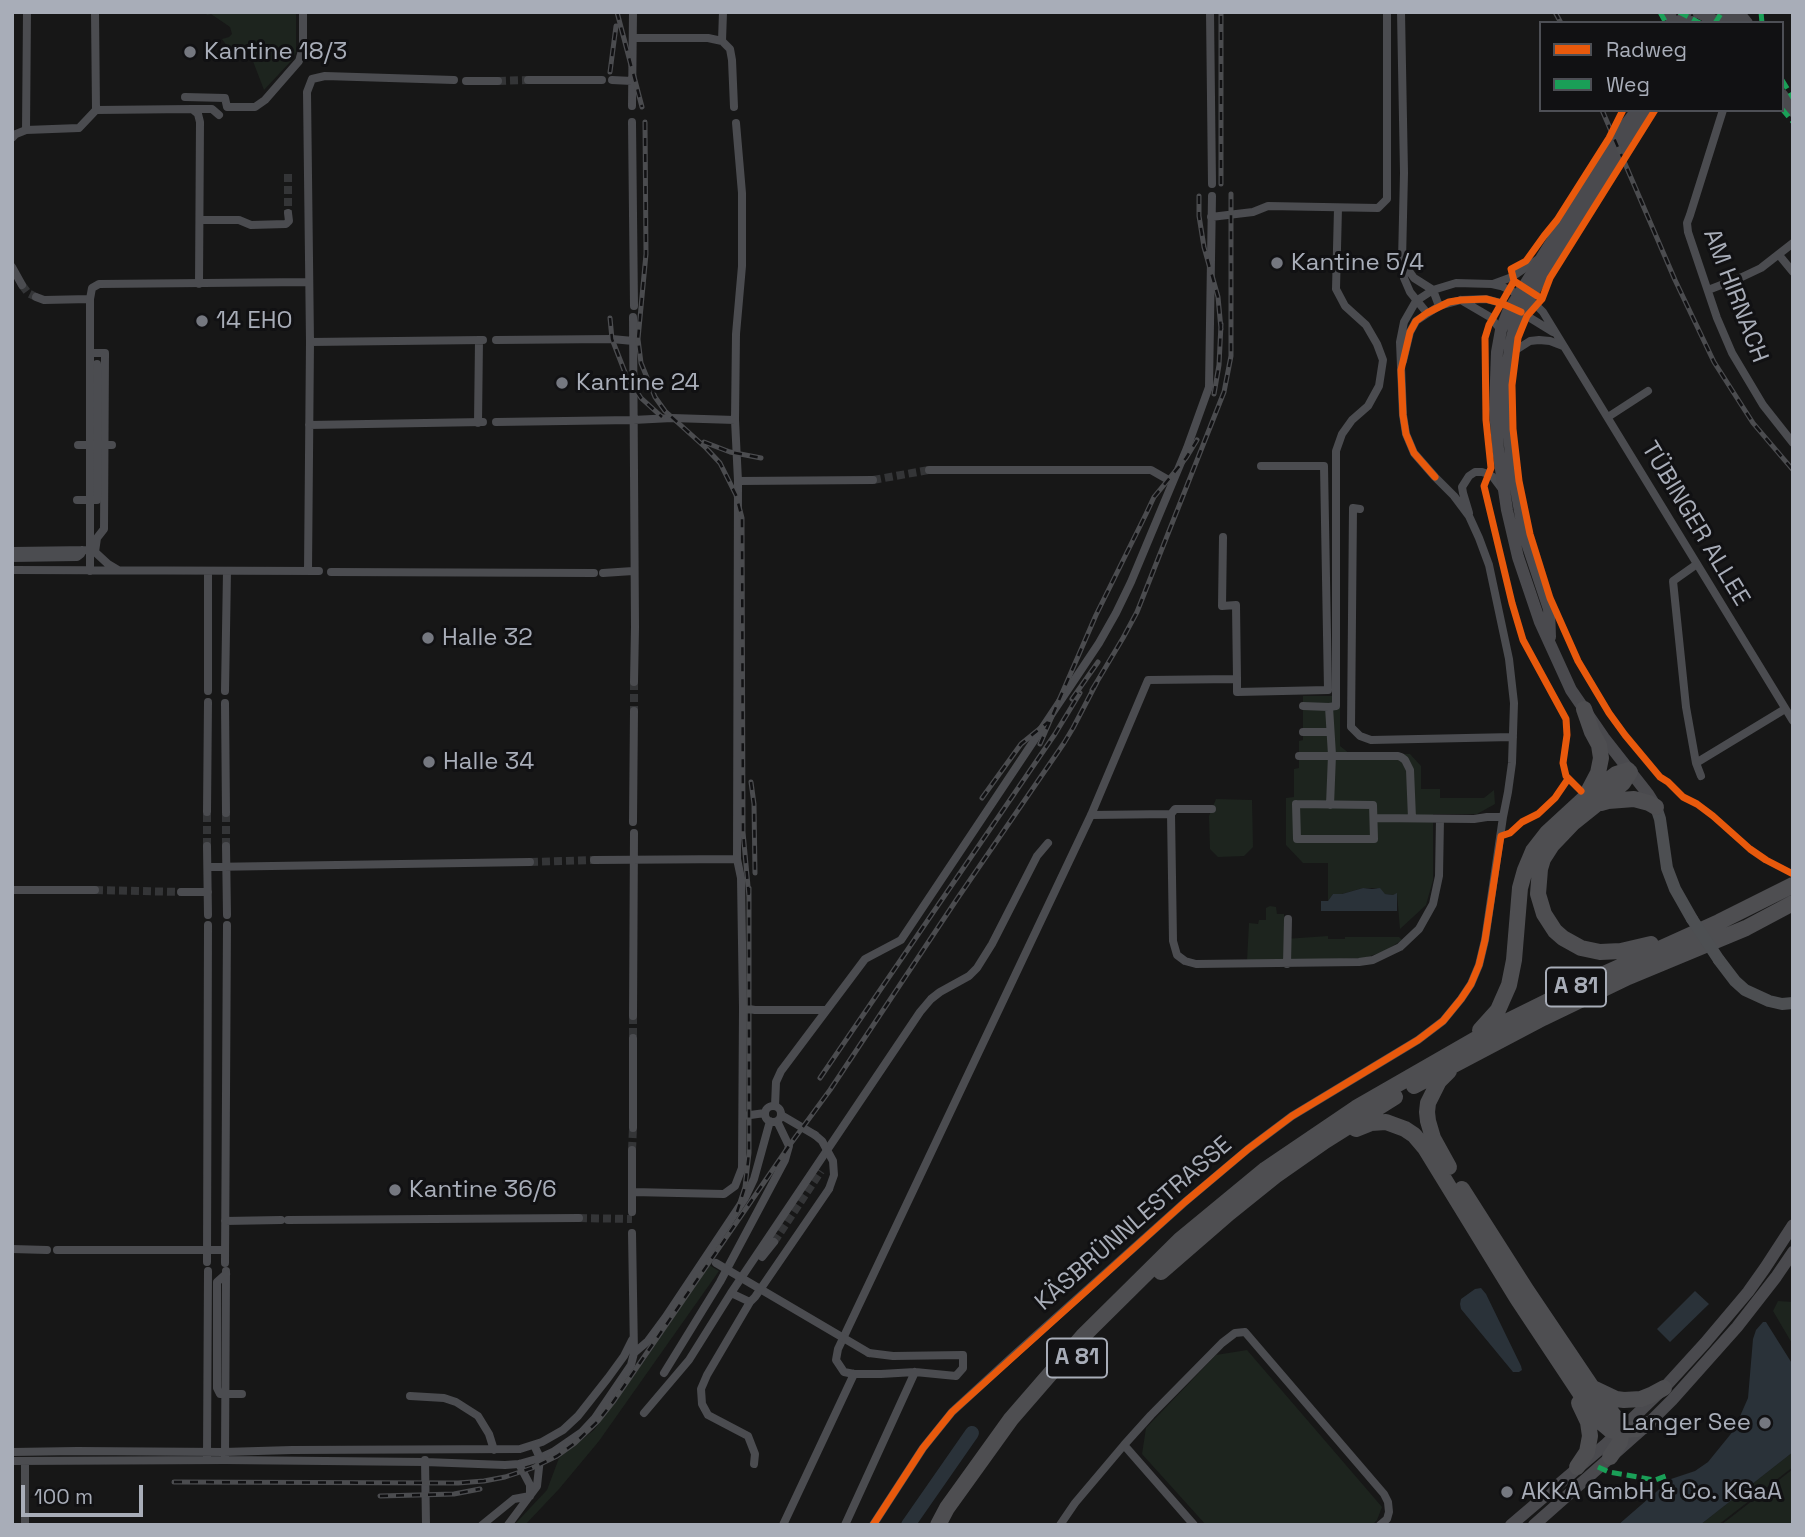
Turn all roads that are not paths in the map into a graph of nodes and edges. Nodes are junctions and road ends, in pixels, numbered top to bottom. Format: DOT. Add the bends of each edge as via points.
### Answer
graph roads {
  1 [pos="27,12"];
  2 [pos="94,12"];
  3 [pos="303,12"];
  4 [pos="633,12"];
  5 [pos="723,12"];
  6 [pos="1210,12"];
  7 [pos="1387,12"];
  8 [pos="1401,12"];
  9 [pos="632,38"];
  10 [pos="722,41"];
  11 [pos="454,80"];
  12 [pos="466,80"];
  13 [pos="528,80"];
  14 [pos="602,80"];
  15 [pos="612,80"];
  16 [pos="498,81"];
  17 [pos="632,81"];
  18 [pos="185,97"];
  19 [pos="632,106"];
  20 [pos="734,107"];
  21 [pos="192,109"];
  22 [pos="96,110"];
  23 [pos="1627,112"];
  24 [pos="1637,112"];
  25 [pos="1648,112"];
  26 [pos="1722,112"];
  27 [pos="219,115"];
  28 [pos="632,122"];
  29 [pos="736,123"];
  30 [pos="26,130"];
  31 [pos="12,138"];
  32 [pos="1620,141"];
  33 [pos="1212,184"];
  34 [pos="1212,196"];
  35 [pos="1338,208"];
  36 [pos="288,213"];
  37 [pos="1211,217"];
  38 [pos="200,220"];
  39 [pos="1793,243"];
  40 [pos="1779,255"];
  41 [pos="1542,256"];
  42 [pos="1402,261"];
  43 [pos="12,267"];
  44 [pos="1793,272"];
  45 [pos="309,282"];
  46 [pos="199,284"];
  47 [pos="1492,284"];
  48 [pos="22,285"];
  49 [pos="1433,290"];
  50 [pos="1708,290"];
  51 [pos="36,297"];
  52 [pos="1523,297"];
  53 [pos="90,299"];
  54 [pos="1461,300"];
  55 [pos="1416,301"];
  56 [pos="634,306"];
  57 [pos="1439,306"];
  58 [pos="1516,309"];
  59 [pos="1427,313"];
  60 [pos="633,317"];
  61 [pos="1501,330"];
  62 [pos="1556,334"];
  63 [pos="496,340"];
  64 [pos="633,341"];
  65 [pos="310,342"];
  66 [pos="1563,346"];
  67 [pos="97,353"];
  68 [pos="1508,355"];
  69 [pos="1401,370"];
  70 [pos="1648,391"];
  71 [pos="1608,417"];
  72 [pos="633,420"];
  73 [pos="736,420"];
  74 [pos="496,422"];
  75 [pos="309,425"];
  76 [pos="1793,443"];
  77 [pos="78,445"];
  78 [pos="98,445"];
  79 [pos="112,445"];
  80 [pos="1261,466"];
  81 [pos="929,470"];
  82 [pos="873,480"];
  83 [pos="738,481"];
  84 [pos="1172,482"];
  85 [pos="1504,493"];
  86 [pos="77,500"];
  87 [pos="1360,509"];
  88 [pos="1469,516"];
  89 [pos="1223,537"];
  90 [pos="89,550"];
  91 [pos="12,551"];
  92 [pos="12,558"];
  93 [pos="1697,565"];
  94 [pos="12,570"];
  95 [pos="119,570"];
  96 [pos="90,571"];
  97 [pos="208,571"];
  98 [pos="227,571"];
  99 [pos="633,571"];
  100 [pos="308,572"];
  101 [pos="319,572"];
  102 [pos="331,572"];
  103 [pos="1555,656"];
  104 [pos="1237,679"];
  105 [pos="634,682"];
  106 [pos="208,691"];
  107 [pos="225,691"];
  108 [pos="208,702"];
  109 [pos="226,703"];
  110 [pos="1303,706"];
  111 [pos="1329,707"];
  112 [pos="1584,709"];
  113 [pos="1785,709"];
  114 [pos="634,711"];
  115 [pos="1793,721"];
  116 [pos="1303,732"];
  117 [pos="1330,732"];
  118 [pos="1514,737"];
  119 [pos="1332,755"];
  120 [pos="1299,756"];
  121 [pos="1696,763"];
  122 [pos="1629,771"];
  123 [pos="1701,776"];
  124 [pos="1590,802"];
  125 [pos="1330,805"];
  126 [pos="1656,807"];
  127 [pos="1212,809"];
  128 [pos="207,812"];
  129 [pos="226,813"];
  130 [pos="1171,814"];
  131 [pos="1091,815"];
  132 [pos="1503,817"];
  133 [pos="1374,818"];
  134 [pos="1412,818"];
  135 [pos="1440,819"];
  136 [pos="633,822"];
  137 [pos="634,833"];
  138 [pos="1048,843"];
  139 [pos="207,846"];
  140 [pos="226,846"];
  141 [pos="632,859"];
  142 [pos="737,859"];
  143 [pos="594,860"];
  144 [pos="530,862"];
  145 [pos="208,867"];
  146 [pos="227,867"];
  147 [pos="1793,885"];
  148 [pos="12,890"];
  149 [pos="95,890"];
  150 [pos="181,892"];
  151 [pos="208,892"];
  152 [pos="1793,903"];
  153 [pos="1288,919"];
  154 [pos="1720,922"];
  155 [pos="1287,964"];
  156 [pos="1793,1003"];
  157 [pos="743,1008"];
  158 [pos="825,1010"];
  159 [pos="633,1016"];
  160 [pos="633,1038"];
  161 [pos="1467,1056"];
  162 [pos="1438,1060"];
  163 [pos="775,1106"];
  164 [pos="765,1113"];
  165 [pos="743,1116"];
  166 [pos="776,1119"];
  167 [pos="633,1128"];
  168 [pos="632,1150"];
  169 [pos="1275,1176"];
  170 [pos="632,1192"];
  171 [pos="632,1212"];
  172 [pos="579,1219"];
  173 [pos="225,1221"];
  174 [pos="1793,1225"];
  175 [pos="632,1233"];
  176 [pos="774,1242"];
  177 [pos="12,1250"];
  178 [pos="208,1250"];
  179 [pos="225,1250"];
  180 [pos="1793,1252"];
  181 [pos="707,1257"];
  182 [pos="749,1268"];
  183 [pos="226,1269"];
  184 [pos="731,1293"];
  185 [pos="1517,1298"];
  186 [pos="750,1302"];
  187 [pos="633,1337"];
  188 [pos="634,1353"];
  189 [pos="915,1372"];
  190 [pos="664,1373"];
  191 [pos="853,1374"];
  192 [pos="1591,1386"];
  193 [pos="1664,1388"];
  194 [pos="242,1394"];
  195 [pos="410,1396"];
  196 [pos="644,1413"];
  197 [pos="1648,1424"];
  198 [pos="1620,1430"];
  199 [pos="534,1445"];
  200 [pos="1124,1445"];
  201 [pos="426,1450"];
  202 [pos="494,1450"];
  203 [pos="12,1452"];
  204 [pos="207,1456"];
  205 [pos="225,1456"];
  206 [pos="1610,1457"];
  207 [pos="540,1458"];
  208 [pos="12,1461"];
  209 [pos="25,1461"];
  210 [pos="425,1462"];
  211 [pos="519,1464"];
  212 [pos="754,1464"];
  213 [pos="1577,1467"];
  214 [pos="530,1496"];
  215 [pos="1383,1522"];
  216 [pos="25,1525"];
  217 [pos="426,1525"];
  218 [pos="482,1525"];
  219 [pos="508,1525"];
  220 [pos="783,1525"];
  221 [pos="845,1525"];
  222 [pos="873,1525"];
  223 [pos="938,1525"];
  224 [pos="949,1525"];
  225 [pos="1060,1525"];
  226 [pos="1194,1525"];
  227 [pos="1511,1525"];
  228 [pos="1534,1525"];
  1 -- 30 [label="street"];
  2 -- 22 [label="street"];
  3 -- 18 [label="street" via="299,61 256,107 227,107 225,98"];
  4 -- 9 [label="street"];
  5 -- 10 [label="street"];
  6 -- 33 [label="street"];
  7 -- 35 [label="street" via="1387,199 1378,208"];
  8 -- 42 [label="street"];
  9 -- 10 [label="street"];
  9 -- 17 [label="street"];
  10 -- 20 [label="street" via="733,60"];
  11 -- 45 [label="street" via="312,79 307,92"];
  12 -- 16 [label="street"];
  13 -- 14 [label="street"];
  15 -- 17 [label="street"];
  17 -- 19 [label="street"];
  21 -- 22 [label="street"];
  21 -- 27 [label="street" via="212,109"];
  21 -- 38 [label="street" via="200,122"];
  22 -- 30 [label="street" via="79,128"];
  23 -- 32 [label="main road"];
  24 -- 32 [label="main road"];
  25 -- 32 [label="main road"];
  26 -- 50 [label="street, AM HIRNACH" via="1688,223"];
  28 -- 56 [label="street"];
  29 -- 73 [label="street" via="742,193"];
  30 -- 31 [label="street"];
  32 -- 41 [label="main road"];
  32 -- 52 [label="main road"];
  34 -- 37 [label="street"];
  35 -- 37 [label="street" via="1268,206"];
  35 -- 111 [label="street" via="1336,289 1345,306 1366,324 1383,360 1379,386 1342,434 1336,451 1336,706"];
  36 -- 38 [label="street" via="286,224"];
  37 -- 84 [label="street" via="1209,387"];
  38 -- 46 [label="street"];
  39 -- 40 [label="street"];
  40 -- 44 [label="street"];
  40 -- 50 [label="street"];
  41 -- 47 [label="street" via="1512,277"];
  41 -- 52 [label="main road"];
  42 -- 49 [label="street" via="1414,278"];
  42 -- 55 [label="street" via="1404,278"];
  43 -- 48 [label="street"];
  45 -- 46 [label="street"];
  45 -- 65 [label="street"];
  46 -- 53 [label="street" via="99,284 92,288"];
  47 -- 49 [label="street" via="1457,283"];
  47 -- 52 [label="street"];
  49 -- 55 [label="street"];
  49 -- 57 [label="street"];
  50 -- 76 [label="street, AM HIRNACH" via="1745,377"];
  51 -- 53 [label="street"];
  52 -- 58 [label="main road"];
  52 -- 62 [label="street, TÜBINGER ALLEE" via="1543,312"];
  53 -- 67 [label="street"];
  54 -- 57 [label="street, KÄSBRÜNNLESTRASSE"];
  54 -- 58 [label="street, KÄSBRÜNNLESTRASSE" via="1486,299"];
  54 -- 61 [label="street" via="1490,317"];
  55 -- 59 [label="street"];
  55 -- 69 [label="street, KÄSBRÜNNLESTRASSE" via="1401,329"];
  57 -- 59 [label="street, KÄSBRÜNNLESTRASSE"];
  58 -- 61 [label="main road"];
  58 -- 62 [label="street, KÄSBRÜNNLESTRASSE"];
  58 -- 68 [label="main road"];
  59 -- 69 [label="street, KÄSBRÜNNLESTRASSE" via="1410,332"];
  60 -- 64 [label="street"];
  61 -- 85 [label="main road" via="1494,393"];
  62 -- 66 [label="street, TÜBINGER ALLEE"];
  63 -- 64 [label="street"];
  64 -- 72 [label="street"];
  65 -- 75 [label="street"];
  65 -- 75 [label="street" via="481,340 481,423"];
  66 -- 68 [label="street" via="1530,341"];
  66 -- 71 [label="street, TÜBINGER ALLEE"];
  67 -- 78 [label="street, bridge"];
  67 -- 90 [label="street"];
  67 -- 90 [label="street" via="104,529"];
  68 -- 103 [label="main road" via="1507,424 1515,488 1549,609"];
  69 -- 88 [label="street, KÄSBRÜNNLESTRASSE" via="1403,415 1414,453"];
  70 -- 71 [label="street"];
  71 -- 93 [label="street, TÜBINGER ALLEE"];
  72 -- 73 [label="street"];
  72 -- 74 [label="street"];
  72 -- 99 [label="street"];
  73 -- 83 [label="street"];
  75 -- 100 [label="street"];
  77 -- 78 [label="street, bridge"];
  78 -- 79 [label="street, bridge"];
  78 -- 86 [label="street, bridge" via="96,500"];
  80 -- 104 [label="street" via="1324,466 1328,690 1237,692"];
  81 -- 84 [label="street" via="1151,470"];
  82 -- 83 [label="street"];
  83 -- 142 [label="street"];
  84 -- 158 [label="street" via="1131,582 1085,665 901,940 865,959"];
  85 -- 88 [label="street" via="1493,477 1475,472 1462,487"];
  85 -- 103 [label="main road" via="1522,570"];
  87 -- 118 [label="street" via="1353,508 1356,649 1351,727 1371,740"];
  88 -- 118 [label="street, KÄSBRÜNNLESTRASSE" via="1489,565 1509,659"];
  89 -- 104 [label="street" via="1222,606 1236,606"];
  90 -- 91 [label="street"];
  90 -- 92 [label="street" via="77,557"];
  90 -- 95 [label="street"];
  90 -- 96 [label="street"];
  93 -- 113 [label="street, TÜBINGER ALLEE"];
  93 -- 121 [label="street" via="1673,581"];
  94 -- 96 [label="street"];
  95 -- 96 [label="street"];
  95 -- 97 [label="street"];
  97 -- 98 [label="street"];
  97 -- 106 [label="street"];
  98 -- 100 [label="street"];
  98 -- 107 [label="street"];
  99 -- 102 [label="street"];
  99 -- 105 [label="street"];
  100 -- 101 [label="street"];
  103 -- 112 [label="main road"];
  104 -- 131 [label="street" via="1148,680"];
  108 -- 128 [label="street"];
  109 -- 129 [label="street"];
  110 -- 111 [label="street"];
  111 -- 117 [label="street"];
  112 -- 122 [label="main road"];
  112 -- 124 [label="highway" via="1601,758"];
  113 -- 115 [label="street, TÜBINGER ALLEE"];
  113 -- 121 [label="street"];
  114 -- 136 [label="street"];
  116 -- 117 [label="street"];
  117 -- 119 [label="street"];
  118 -- 132 [label="street, KÄSBRÜNNLESTRASSE"];
  119 -- 120 [label="street"];
  119 -- 125 [label="street"];
  119 -- 134 [label="street" via="1398,756 1405,760 1410,770"];
  121 -- 123 [label="street"];
  122 -- 124 [label="highway" via="1623,783"];
  122 -- 126 [label="main road"];
  124 -- 126 [label="highway" via="1634,799"];
  124 -- 154 [label="highway" via="1552,845 1540,869 1540,905 1563,938 1590,950 1621,951"];
  124 -- 162 [label="highway" via="1547,833 1528,861 1518,899 1511,977 1498,1010"];
  125 -- 133 [label="street" via="1373,805"];
  125 -- 133 [label="street" via="1296,804 1297,839 1374,839"];
  126 -- 156 [label="main road, bridge" via="1675,889 1719,960 1745,990 1769,1001"];
  127 -- 130 [label="street"];
  130 -- 131 [label="street"];
  130 -- 155 [label="street" via="1172,941 1177,956 1196,964"];
  131 -- 191 [label="street" via="838,1349 836,1360 844,1372"];
  132 -- 135 [label="street"];
  132 -- 222 [label="street, KÄSBRÜNNLESTRASSE" via="1479,965 1471,984 1443,1021 1418,1041 1292,1116 1175,1211 952,1412"];
  133 -- 134 [label="street"];
  134 -- 135 [label="street"];
  135 -- 155 [label="street" via="1438,885 1433,904 1410,939 1373,960"];
  137 -- 141 [label="street"];
  138 -- 182 [label="street" via="977,968 919,1012"];
  139 -- 145 [label="street"];
  140 -- 146 [label="street"];
  141 -- 142 [label="street"];
  141 -- 143 [label="street"];
  141 -- 159 [label="street"];
  142 -- 157 [label="street"];
  144 -- 146 [label="street"];
  145 -- 146 [label="street"];
  145 -- 151 [label="street"];
  146 -- 173 [label="street"];
  147 -- 154 [label="highway, A 81"];
  148 -- 149 [label="street"];
  150 -- 151 [label="street"];
  151 -- 178 [label="street"];
  152 -- 161 [label="highway, A 81"];
  153 -- 155 [label="street"];
  154 -- 162 [label="highway, A 81" via="1543,1003"];
  157 -- 158 [label="street"];
  157 -- 165 [label="street"];
  158 -- 163 [label="street" via="781,1070"];
  160 -- 167 [label="street"];
  161 -- 169 [label="highway, A 81" via="1362,1117"];
  161 -- 192 [label="highway" via="1439,1081 1428,1103 1427,1121 1433,1138"];
  162 -- 223 [label="highway, A 81" via="1284,1155 1180,1240 1039,1384"];
  163 -- 164 [label="street"];
  163 -- 166 [label="street" via="781,1111"];
  164 -- 165 [label="street"];
  164 -- 166 [label="street" via="766,1118"];
  165 -- 170 [label="street" via="742,1168 735,1186 724,1194"];
  166 -- 181 [label="street" via="745,1198"];
  166 -- 186 [label="street, bridge" via="822,1141 833,1161 834,1175 829,1189"];
  166 -- 190 [label="street" via="789,1146 785,1160 720,1282"];
  168 -- 170 [label="street"];
  169 -- 185 [label="highway" via="1363,1125 1377,1121 1405,1129 1425,1148"];
  169 -- 224 [label="highway, A 81" via="1120,1311 1025,1419"];
  170 -- 171 [label="street"];
  172 -- 173 [label="street"];
  173 -- 179 [label="street"];
  174 -- 193 [label="main road" via="1748,1292"];
  175 -- 187 [label="street"];
  176 -- 182 [label="street"];
  177 -- 178 [label="street"];
  178 -- 179 [label="street"];
  178 -- 204 [label="street"];
  179 -- 183 [label="street"];
  180 -- 197 [label="main road" via="1737,1327"];
  181 -- 188 [label="street" via="648,1341"];
  181 -- 189 [label="street, bridge" via="869,1353 963,1355 963,1368 956,1376"];
  182 -- 184 [label="street"];
  183 -- 194 [label="street, bridge" via="217,1282 217,1388 220,1394"];
  183 -- 205 [label="street"];
  184 -- 186 [label="street"];
  184 -- 196 [label="street" via="689,1360"];
  185 -- 198 [label="highway" via="1600,1419 1610,1430"];
  185 -- 213 [label="highway" via="1588,1422 1589,1443"];
  186 -- 212 [label="street" via="707,1375 701,1396 708,1415 748,1436"];
  187 -- 188 [label="street"];
  187 -- 199 [label="street" via="578,1416"];
  188 -- 207 [label="street" via="626,1373 582,1432"];
  189 -- 191 [label="street"];
  189 -- 221 [label="street"];
  191 -- 220 [label="street"];
  192 -- 193 [label="highway" via="1624,1400 1641,1399"];
  192 -- 198 [label="highway"];
  193 -- 198 [label="main road"];
  195 -- 202 [label="street" via="456,1402 478,1416"];
  197 -- 198 [label="highway"];
  197 -- 206 [label="main road"];
  198 -- 206 [label="highway" via="1620,1443"];
  198 -- 213 [label="main road"];
  199 -- 202 [label="street"];
  199 -- 207 [label="street"];
  200 -- 215 [label="street" via="1222,1343 1235,1332 1245,1332 1384,1494 1389,1512"];
  200 -- 225 [label="street"];
  200 -- 226 [label="street"];
  201 -- 202 [label="street"];
  201 -- 205 [label="street" via="292,1450"];
  201 -- 210 [label="street"];
  203 -- 204 [label="street"];
  204 -- 205 [label="street"];
  204 -- 209 [label="street"];
  205 -- 210 [label="street"];
  206 -- 228 [label="main road"];
  207 -- 211 [label="street"];
  207 -- 214 [label="street" via="537,1486"];
  208 -- 209 [label="street"];
  209 -- 216 [label="street"];
  210 -- 211 [label="street"];
  210 -- 217 [label="street"];
  211 -- 214 [label="street" via="530,1485"];
  213 -- 227 [label="main road"];
  214 -- 218 [label="street" via="514,1499"];
  214 -- 219 [label="street"];
}
